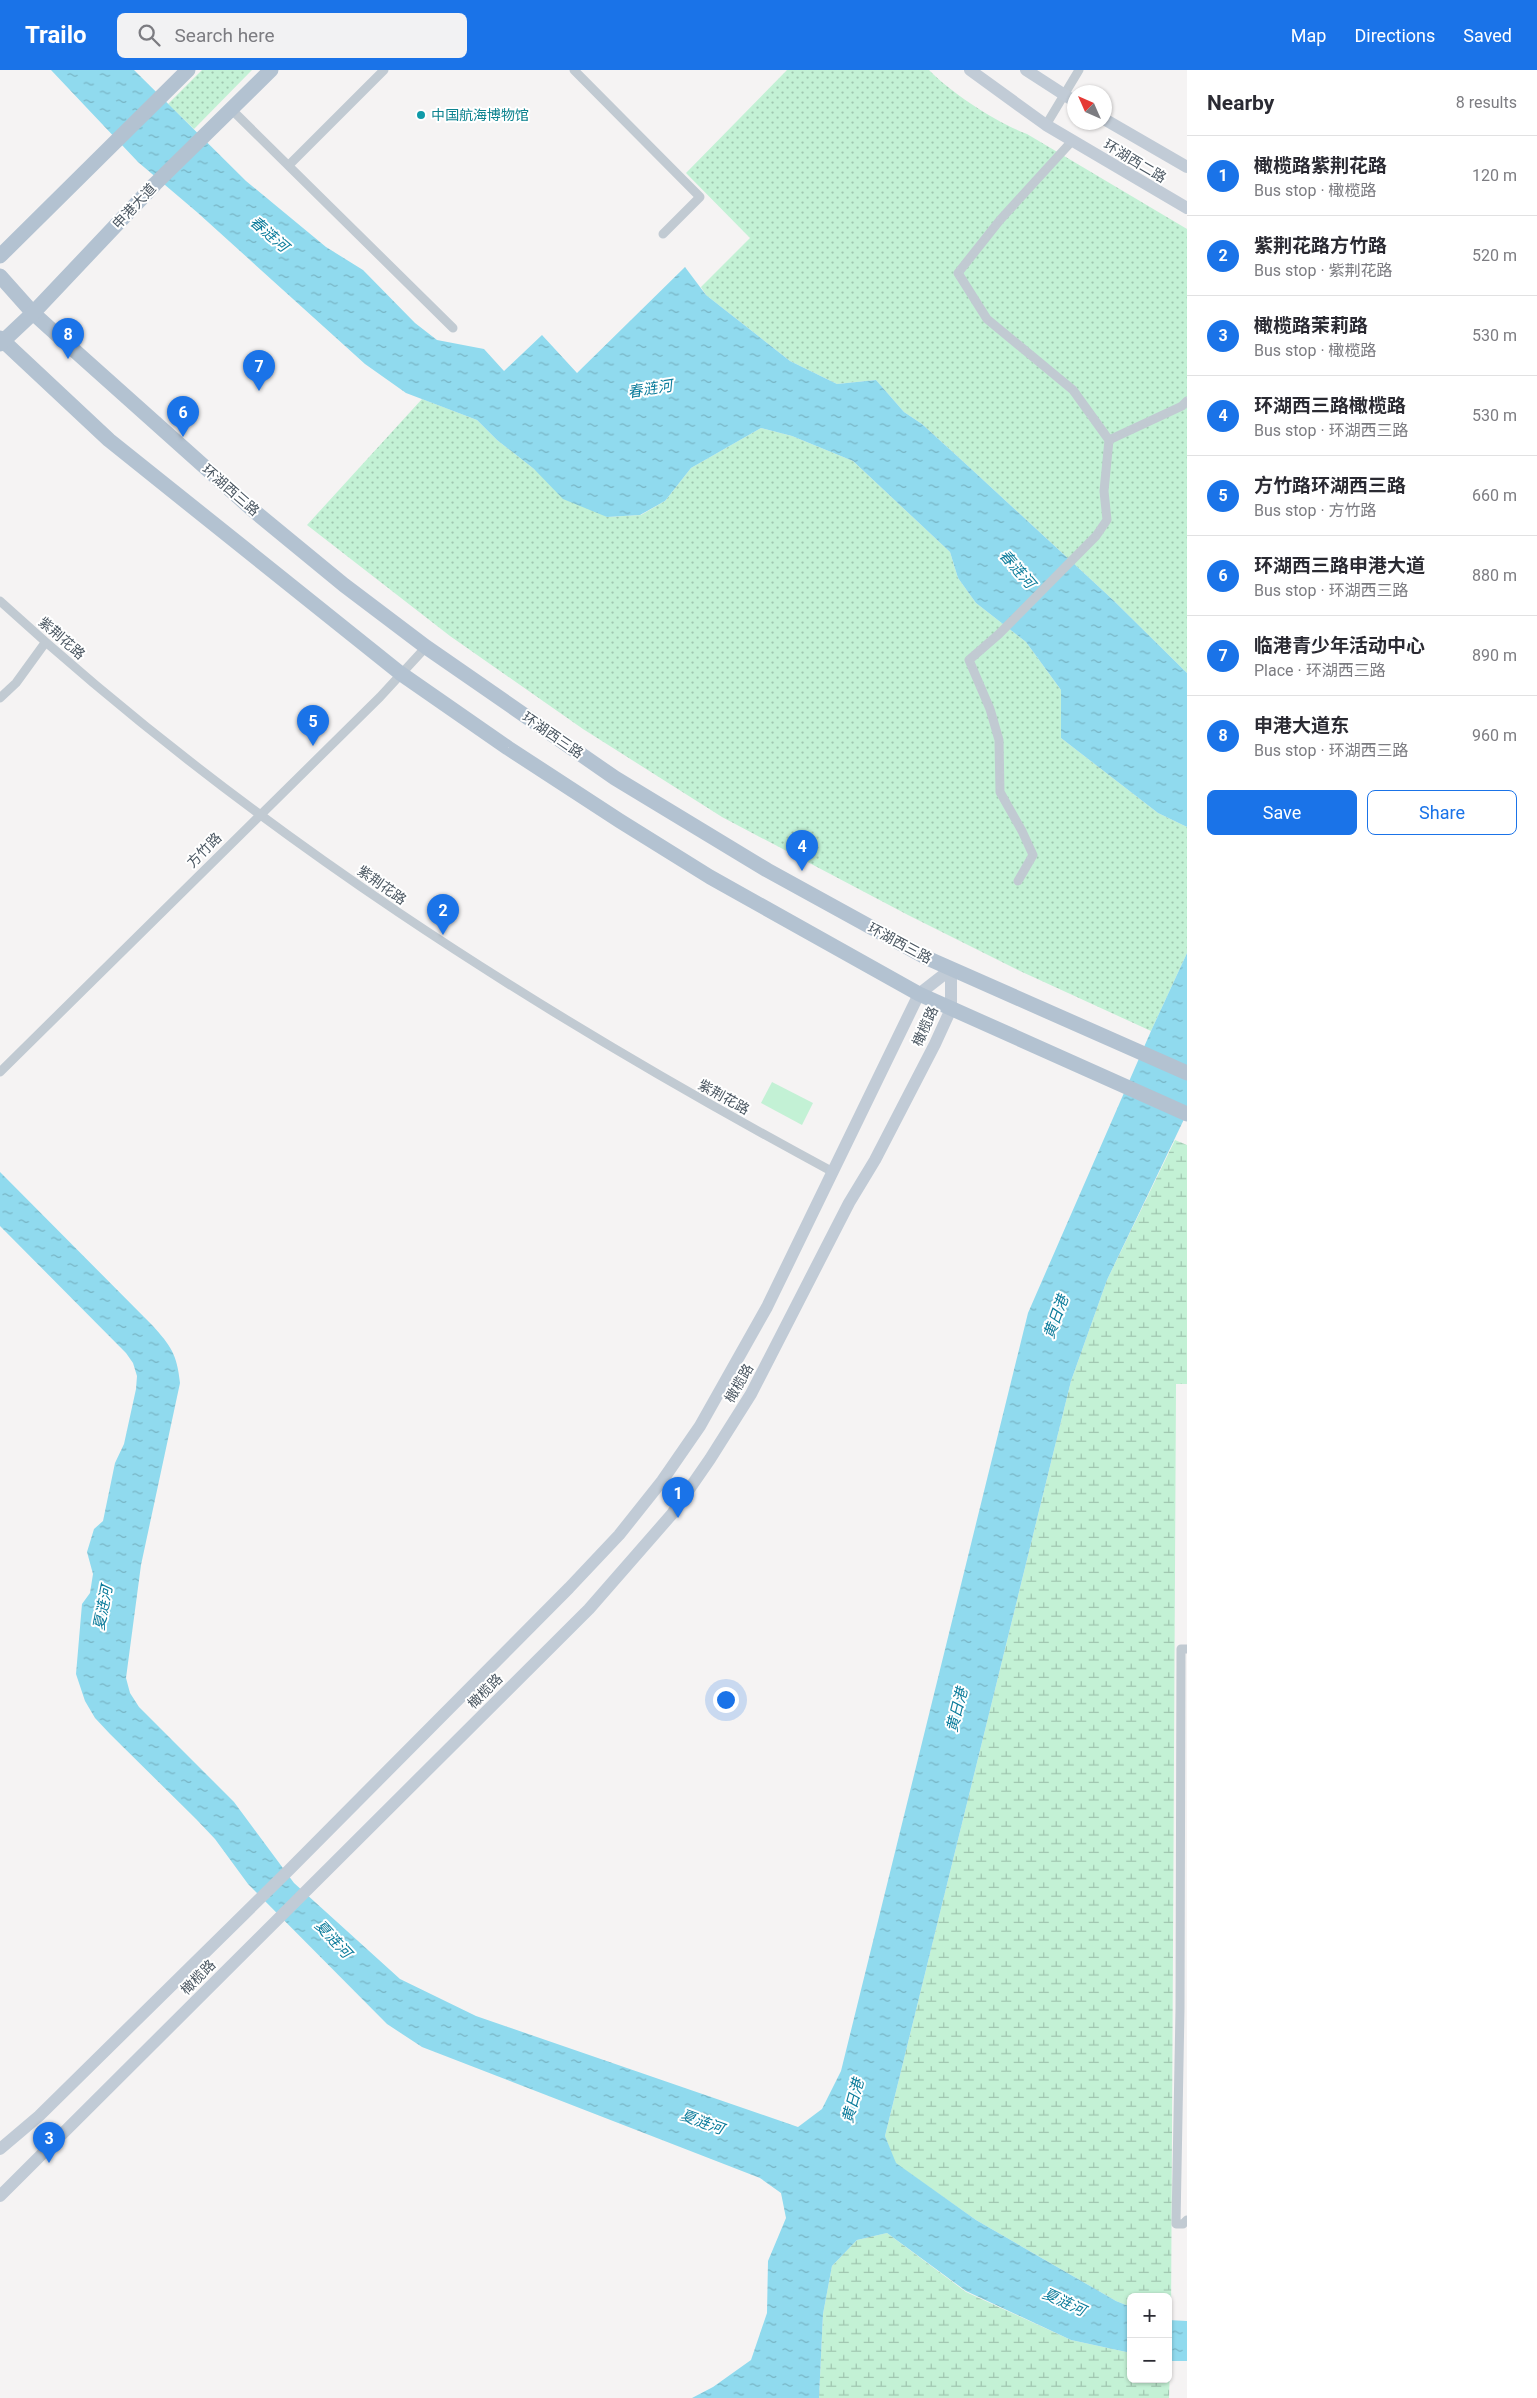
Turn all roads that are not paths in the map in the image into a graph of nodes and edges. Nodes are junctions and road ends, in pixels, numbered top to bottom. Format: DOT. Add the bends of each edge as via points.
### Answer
graph roads {
  1 [pos="188,70"];
  2 [pos="271,70"];
  3 [pos="384,70"];
  4 [pos="574,70"];
  5 [pos="970,70"];
  6 [pos="1026,70"];
  7 [pos="1079,70"];
  8 [pos="1074,85"];
  9 [pos="1067,96"];
  10 [pos="1067,101"];
  11 [pos="232,110"];
  12 [pos="1112,124"];
  13 [pos="1046,125"];
  14 [pos="1072,141"];
  15 [pos="289,165"];
  16 [pos="1187,167"];
  17 [pos="1187,208"];
  18 [pos="663,234"];
  19 [pos="0,256"];
  20 [pos="0,276"];
  21 [pos="33,313"];
  22 [pos="452,328"];
  23 [pos="1,341"];
  24 [pos="1187,401"];
  25 [pos="1108,440"];
  26 [pos="0,601"];
  27 [pos="45,643"];
  28 [pos="426,647"];
  29 [pos="400,673"];
  30 [pos="0,698"];
  31 [pos="260,815"];
  32 [pos="1018,881"];
  33 [pos="951,969"];
  34 [pos="919,994"];
  35 [pos="951,1009"];
  36 [pos="0,1072"];
  37 [pos="1187,1074"];
  38 [pos="1187,1114"];
  39 [pos="833,1172"];
  40 [pos="1187,1649"];
  41 [pos="1184,2008"];
  42 [pos="0,2150"];
  43 [pos="0,2196"];
  44 [pos="1187,2220"];
  1 -- 19 [label="main road"];
  2 -- 11 [label="main road, 申港大道"];
  3 -- 15 [label="street"];
  4 -- 18 [label="street" via="700,197"];
  5 -- 13 [label="main road, 环湖西二路"];
  6 -- 9 [label="main road"];
  7 -- 8 [label="street"];
  10 -- 13 [label="street"];
  11 -- 15 [label="street"];
  11 -- 21 [label="main road, 申港大道" via="155,184"];
  12 -- 16 [label="main road, 环湖西二路"];
  13 -- 14 [label="main road, 环湖西二路"];
  14 -- 17 [label="main road, 环湖西二路"];
  14 -- 25 [label="street" via="1000,220 958,273 986,319 1073,390"];
  15 -- 22 [label="street"];
  20 -- 21 [label="main road, 环湖西三路"];
  21 -- 23 [label="main road, 申港大道"];
  21 -- 28 [label="main road, 环湖西三路" via="254,511"];
  23 -- 29 [label="main road" via="109,440"];
  24 -- 25 [label="street"];
  25 -- 32 [label="street" via="1104,491 1107,520 1096,536 969,660 999,740 1000,792 1033,855"];
  26 -- 27 [label="street, 紫荆花路"];
  27 -- 30 [label="street" via="16,683"];
  27 -- 31 [label="street, 紫荆花路"];
  28 -- 29 [label="street, 方竹路"];
  28 -- 33 [label="main road, 环湖西三路" via="616,778 767,870"];
  29 -- 31 [label="street, 方竹路" via="380,697"];
  29 -- 34 [label="main road" via="508,748 710,877"];
  31 -- 36 [label="street, 方竹路"];
  31 -- 39 [label="street, 紫荆花路" via="407,920 615,1051"];
  33 -- 34 [label="main road, 橄榄路"];
  33 -- 35 [label="main road, 橄榄路"];
  33 -- 37 [label="main road, 环湖西三路"];
  34 -- 35 [label="main road"];
  34 -- 39 [label="main road, 橄榄路"];
  35 -- 38 [label="main road"];
  35 -- 43 [label="main road, 橄榄路" via="751,1394 672,1514 589,1609"];
  39 -- 42 [label="main road, 橄榄路" via="767,1307 700,1426 619,1535 259,1900 39,2116"];
  40 -- 41 [label="street" via="1181,1649"];
  41 -- 44 [label="street" via="1176,2224"];
}
